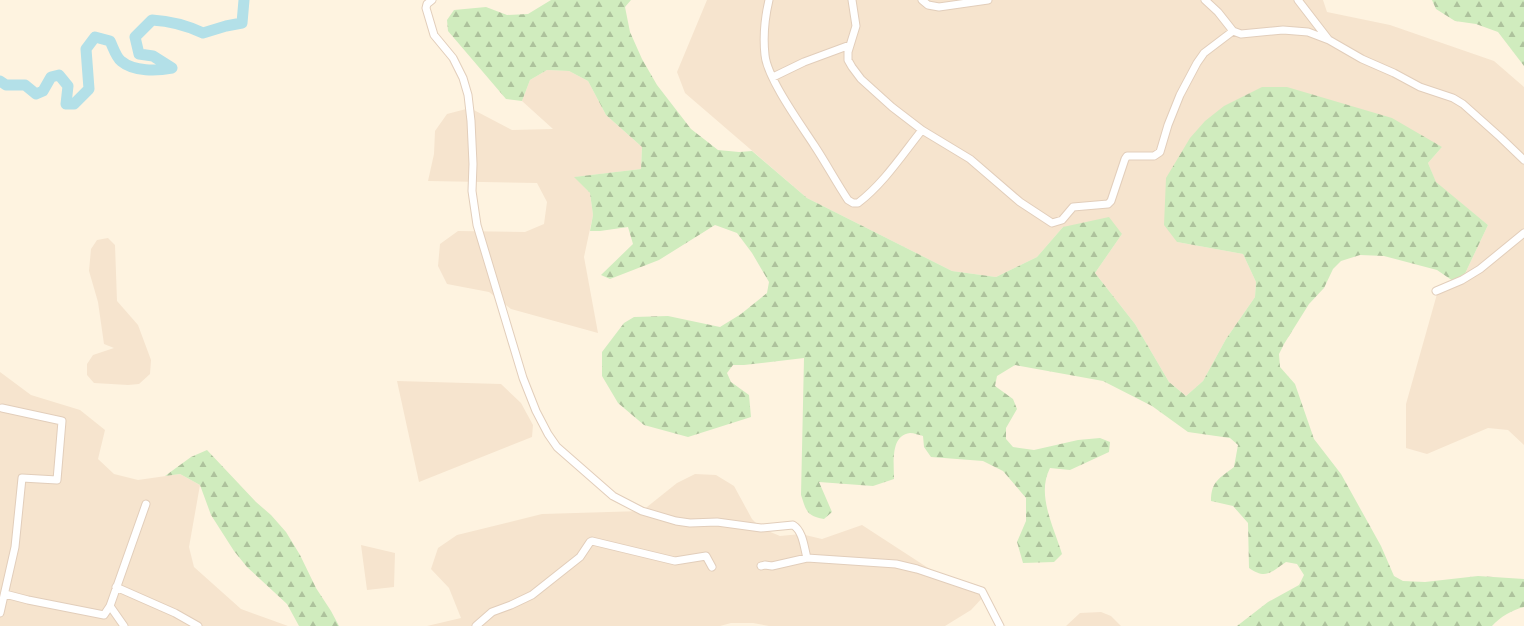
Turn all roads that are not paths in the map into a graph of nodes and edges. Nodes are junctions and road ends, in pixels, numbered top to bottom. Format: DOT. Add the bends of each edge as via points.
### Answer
graph roads {
  1 [pos="432,0"];
  2 [pos="769,0"];
  3 [pos="852,0"];
  4 [pos="922,0"];
  5 [pos="988,0"];
  6 [pos="1205,0"];
  7 [pos="1298,0"];
  8 [pos="1233,31"];
  9 [pos="1329,40"];
  10 [pos="850,45"];
  11 [pos="773,77"];
  12 [pos="922,130"];
  13 [pos="1524,160"];
  14 [pos="1524,233"];
  15 [pos="1436,291"];
  16 [pos="2,408"];
  17 [pos="146,504"];
  18 [pos="807,558"];
  19 [pos="761,566"];
  20 [pos="712,567"];
  21 [pos="116,587"];
  22 [pos="5,594"];
  23 [pos="110,606"];
  24 [pos="0,614"];
  25 [pos="124,626"];
  26 [pos="198,626"];
  27 [pos="476,626"];
  28 [pos="1000,626"];
  1 -- 18 [label="street" via="426,8 434,36 453,58 468,95 473,164 472,192 477,225 523,378 548,434 557,446 613,496 642,511 690,523 717,522 761,528 793,525 801,534"];
  2 -- 11 [label="street" via="764,56"];
  3 -- 10 [label="street" via="856,26"];
  4 -- 5 [label="street" via="928,5 939,7"];
  6 -- 8 [label="street"];
  7 -- 9 [label="street"];
  8 -- 9 [label="street" via="1241,34 1283,30 1308,32"];
  8 -- 12 [label="street" via="1204,53 1197,63 1180,95 1160,152 1154,156 1128,156 1108,204 1073,207 1057,222 1052,223 1020,202 970,159"];
  9 -- 13 [label="street" via="1420,87 1463,104"];
  10 -- 11 [label="street"];
  10 -- 12 [label="street" via="848,60 861,79"];
  11 -- 12 [label="street" via="835,180 848,200 853,203 864,199 887,176"];
  14 -- 15 [label="street" via="1468,276"];
  16 -- 22 [label="street" via="62,421 57,480 22,478 15,547"];
  17 -- 21 [label="street"];
  18 -- 19 [label="street"];
  18 -- 28 [label="street" via="896,564 978,590 985,595"];
  20 -- 27 [label="street" via="706,556 675,562 592,541 580,557 532,595 492,612"];
  21 -- 23 [label="street"];
  21 -- 26 [label="street"];
  22 -- 23 [label="street" via="101,615 106,613"];
  22 -- 24 [label="street"];
  23 -- 25 [label="street"];
}
